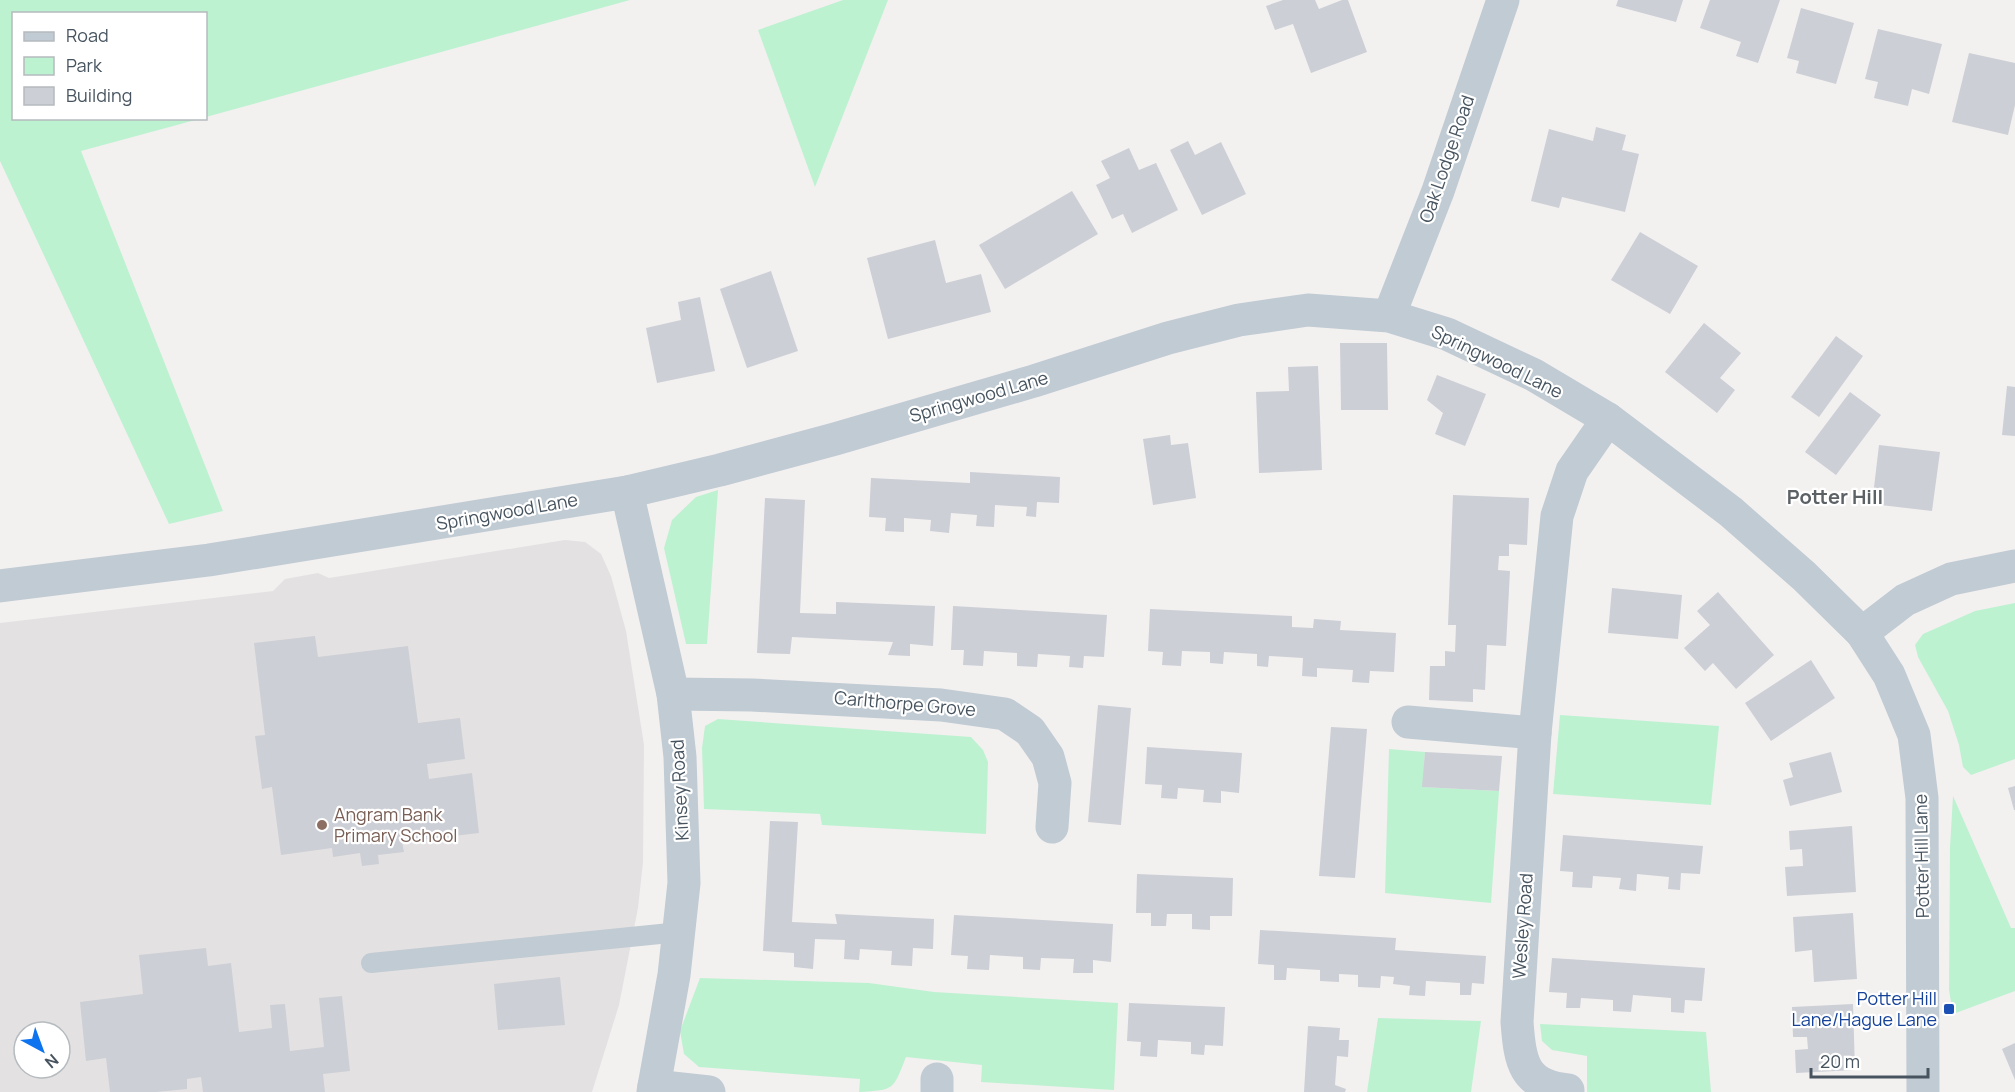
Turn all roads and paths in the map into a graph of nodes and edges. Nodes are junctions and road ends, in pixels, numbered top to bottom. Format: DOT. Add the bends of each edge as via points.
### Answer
graph roads {
  1 [pos="1503,0"];
  2 [pos="1389,316"];
  3 [pos="1608,419"];
  4 [pos="627,492"];
  5 [pos="2015,566"];
  6 [pos="0,586"];
  7 [pos="1862,633"];
  8 [pos="673,694"];
  9 [pos="1408,722"];
  10 [pos="1535,732"];
  11 [pos="1052,827"];
  12 [pos="680,932"];
  13 [pos="371,963"];
  14 [pos="653,1089"];
  15 [pos="1568,1090"];
  16 [pos="709,1092"];
  17 [pos="1923,1092"];
  1 -- 2 [label="street, Oak Lodge Road" via="1438,191"];
  2 -- 3 [label="street, Springwood Lane" via="1457,339 1534,375"];
  2 -- 4 [label="street, Springwood Lane" via="1308,310 1239,320 835,439"];
  3 -- 7 [label="street, Springwood Lane" via="1731,512"];
  3 -- 10 [label="street, Wesley Road" via="1572,471 1557,516"];
  4 -- 6 [label="street, Springwood Lane" via="210,560"];
  4 -- 8 [label="street, Kinsey Road"];
  5 -- 7 [label="street" via="1952,579 1905,600"];
  7 -- 17 [label="street, Potter Hill Lane" via="1901,701 1914,735 1919,765"];
  8 -- 11 [label="street, Carlthorpe Grove" via="752,694 929,704 1005,714 1030,731 1048,757 1055,783"];
  8 -- 12 [label="street, Kinsey Road" via="683,824"];
  9 -- 10 [label="street"];
  10 -- 15 [label="street, Wesley Road" via="1517,1022 1520,1055 1538,1083"];
  12 -- 13 [label="lane"];
  12 -- 14 [label="street, Kinsey Road"];
  14 -- 16 [label="street"];
}
